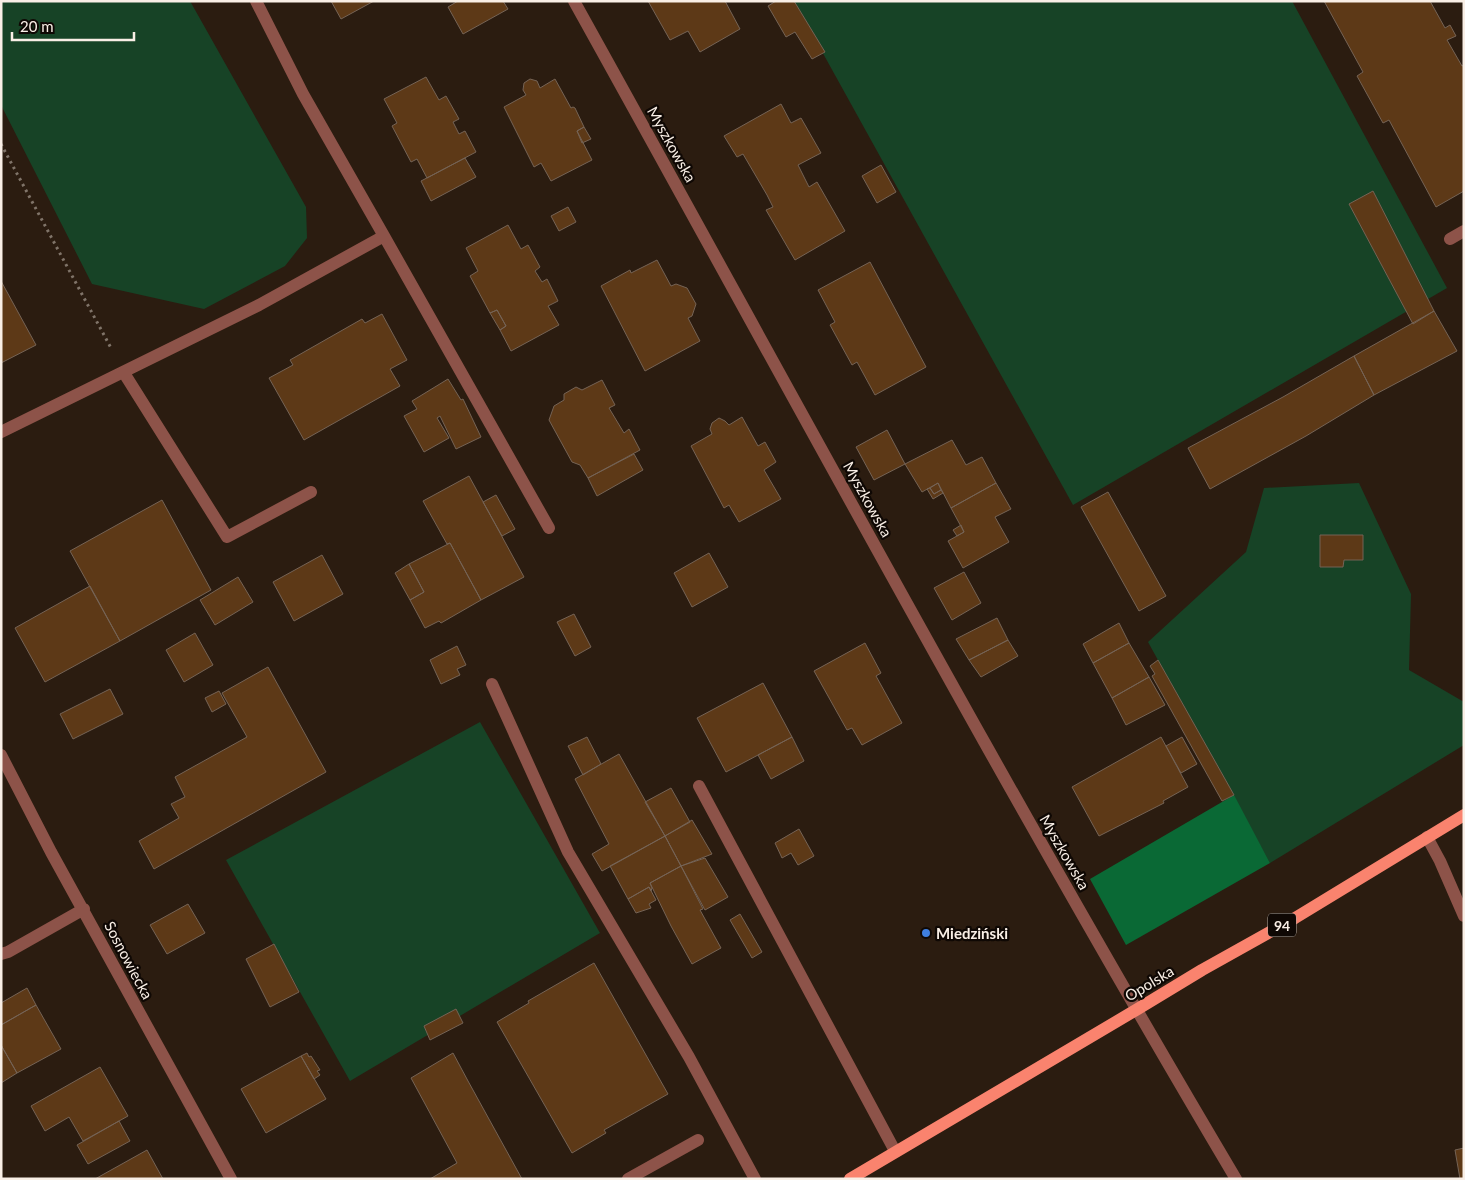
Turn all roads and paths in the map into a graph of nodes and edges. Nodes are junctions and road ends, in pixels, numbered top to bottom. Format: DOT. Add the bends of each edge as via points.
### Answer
graph roads {
  1 [pos="256,1"];
  2 [pos="574,1"];
  3 [pos="1,144"];
  4 [pos="1464,231"];
  5 [pos="384,236"];
  6 [pos="1450,239"];
  7 [pos="124,373"];
  8 [pos="1,432"];
  9 [pos="311,492"];
  10 [pos="548,528"];
  11 [pos="492,684"];
  12 [pos="2,759"];
  13 [pos="699,786"];
  14 [pos="1464,815"];
  15 [pos="1427,837"];
  16 [pos="84,909"];
  17 [pos="1464,916"];
  18 [pos="1,954"];
  19 [pos="1136,1010"];
  20 [pos="698,1140"];
  21 [pos="895,1151"];
  22 [pos="1235,1177"];
  23 [pos="230,1179"];
  24 [pos="628,1179"];
  25 [pos="755,1179"];
  26 [pos="850,1179"];
  1 -- 5 [label="street" via="302,94"];
  2 -- 19 [label="street, Myszkowska" via="971,720"];
  3 -- 7 [label="path"];
  4 -- 6 [label="street"];
  5 -- 7 [label="street" via="259,305"];
  5 -- 10 [label="street"];
  7 -- 8 [label="street"];
  7 -- 9 [label="street" via="228,537"];
  11 -- 25 [label="street" via="568,852 689,1056"];
  12 -- 16 [label="street, Sosnowiecka"];
  13 -- 21 [label="street"];
  14 -- 15 [label="main road, Opolska / 94"];
  15 -- 17 [label="street"];
  15 -- 19 [label="main road, Opolska / 94"];
  16 -- 18 [label="street"];
  16 -- 23 [label="street, Sosnowiecka"];
  19 -- 21 [label="main road, Opolska / 94"];
  19 -- 22 [label="street, Myszkowska"];
  20 -- 24 [label="street"];
  21 -- 26 [label="main road, Opolska / 94"];
}
